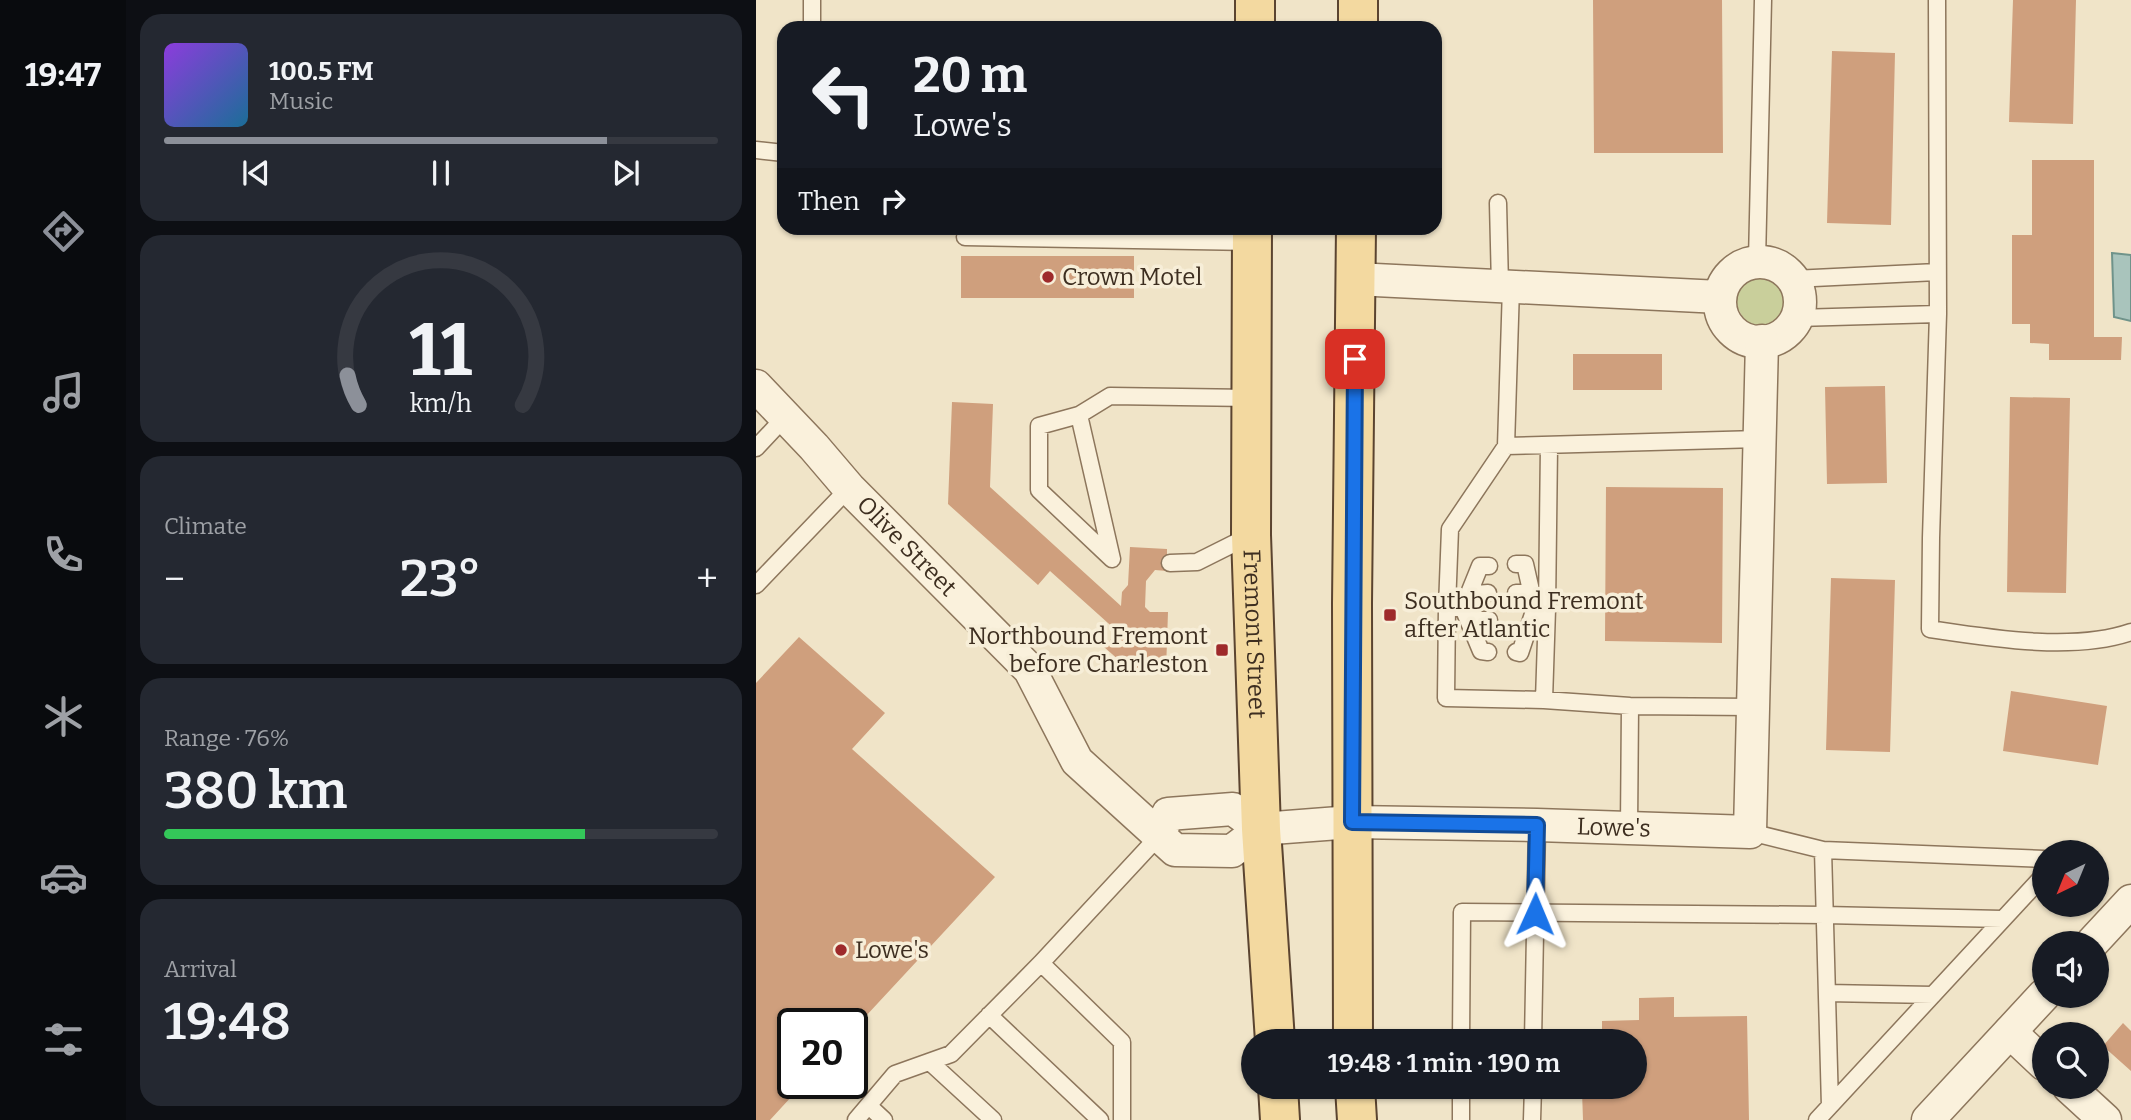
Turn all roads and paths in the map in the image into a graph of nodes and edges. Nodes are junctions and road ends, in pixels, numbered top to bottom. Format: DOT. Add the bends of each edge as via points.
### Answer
graph roads {
  1 [pos="812,0"];
  2 [pos="1255,0"];
  3 [pos="1763,0"];
  4 [pos="1937,0"];
  5 [pos="812,21"];
  6 [pos="1255,21"];
  7 [pos="756,150"];
  8 [pos="777,152"];
  9 [pos="1498,203"];
  10 [pos="1252,235"];
  11 [pos="1356,235"];
  12 [pos="965,236"];
  13 [pos="1757,261"];
  14 [pos="1937,272"];
  15 [pos="1355,279"];
  16 [pos="1793,279"];
  17 [pos="1506,286"];
  18 [pos="1720,297"];
  19 [pos="1938,314"];
  20 [pos="1797,318"];
  21 [pos="1762,341"];
  22 [pos="756,386"];
  23 [pos="1251,398"];
  24 [pos="1079,415"];
  25 [pos="785,417"];
  26 [pos="1759,439"];
  27 [pos="1506,446"];
  28 [pos="1549,446"];
  29 [pos="756,448"];
  30 [pos="849,488"];
  31 [pos="1251,535"];
  32 [pos="1112,559"];
  33 [pos="1129,562"];
  34 [pos="1170,563"];
  35 [pos="1516,564"];
  36 [pos="1489,566"];
  37 [pos="756,585"];
  38 [pos="1488,593"];
  39 [pos="1516,593"];
  40 [pos="1455,608"];
  41 [pos="1541,609"];
  42 [pos="1489,620"];
  43 [pos="1516,620"];
  44 [pos="2131,632"];
  45 [pos="1488,652"];
  46 [pos="1516,652"];
  47 [pos="1544,700"];
  48 [pos="1630,706"];
  49 [pos="1753,707"];
  50 [pos="1352,822"];
  51 [pos="1537,825"];
  52 [pos="1629,828"];
  53 [pos="1261,830"];
  54 [pos="1749,832"];
  55 [pos="1158,837"];
  56 [pos="1823,850"];
  57 [pos="2032,859"];
  58 [pos="2032,888"];
  59 [pos="2131,901"];
  60 [pos="1535,914"];
  61 [pos="1825,915"];
  62 [pos="2002,919"];
  63 [pos="2103,931"];
  64 [pos="1041,963"];
  65 [pos="1827,993"];
  66 [pos="1933,995"];
  67 [pos="2032,1008"];
  68 [pos="989,1015"];
  69 [pos="1274,1029"];
  70 [pos="1353,1029"];
  71 [pos="1461,1029"];
  72 [pos="1533,1029"];
  73 [pos="2010,1032"];
  74 [pos="2032,1053"];
  75 [pos="930,1062"];
  76 [pos="1279,1099"];
  77 [pos="1356,1099"];
  78 [pos="1461,1099"];
  79 [pos="1533,1099"];
  80 [pos="2082,1099"];
  81 [pos="869,1106"];
  82 [pos="1830,1106"];
  83 [pos="856,1120"];
  84 [pos="884,1120"];
  85 [pos="993,1120"];
  86 [pos="1100,1120"];
  87 [pos="1122,1120"];
  88 [pos="1280,1120"];
  89 [pos="1357,1120"];
  90 [pos="1461,1120"];
  91 [pos="1532,1120"];
  92 [pos="1817,1120"];
  93 [pos="1928,1120"];
  94 [pos="2105,1120"];
  1 -- 5 [label="lane"];
  2 -- 6 [label="main road"];
  3 -- 13 [label="lane"];
  4 -- 14 [label="lane"];
  7 -- 8 [label="lane"];
  9 -- 17 [label="lane"];
  10 -- 12 [label="lane"];
  10 -- 23 [label="main road, Fremont Street"];
  11 -- 15 [label="main road"];
  13 -- 16 [label="street" via="1783,269"];
  13 -- 18 [label="street" via="1732,272"];
  14 -- 16 [label="lane"];
  14 -- 19 [label="lane"];
  15 -- 17 [label="street"];
  15 -- 50 [label="main road"];
  16 -- 20 [label="street" via="1799,292"];
  17 -- 18 [label="street"];
  17 -- 27 [label="lane"];
  18 -- 21 [label="street" via="1726,324 1745,339"];
  19 -- 20 [label="lane"];
  19 -- 44 [label="lane" via="1930,629 2074,642"];
  20 -- 21 [label="street" via="1781,336"];
  21 -- 26 [label="street"];
  22 -- 25 [label="street, Olive Street"];
  23 -- 24 [label="lane" via="1110,396"];
  23 -- 31 [label="main road, Fremont Street"];
  24 -- 32 [label="lane"];
  24 -- 32 [label="lane" via="1039,426 1039,490"];
  25 -- 29 [label="lane"];
  25 -- 30 [label="street, Olive Street"];
  26 -- 28 [label="lane"];
  26 -- 49 [label="street"];
  27 -- 28 [label="lane"];
  27 -- 40 [label="lane" via="1450,529"];
  28 -- 41 [label="lane"];
  30 -- 37 [label="lane"];
  30 -- 55 [label="street, Olive Street" via="1030,670 1077,761"];
  31 -- 34 [label="lane" via="1197,562"];
  31 -- 53 [label="main road, Fremont Street"];
  32 -- 33 [label="lane"];
  35 -- 41 [label="lane" via="1525,564"];
  36 -- 40 [label="lane" via="1480,566"];
  38 -- 40 [label="lane" via="1476,594"];
  39 -- 41 [label="lane"];
  40 -- 42 [label="lane" via="1479,621"];
  40 -- 45 [label="lane" via="1481,651"];
  40 -- 47 [label="lane" via="1446,698"];
  41 -- 43 [label="lane"];
  41 -- 46 [label="lane" via="1520,653"];
  41 -- 47 [label="lane"];
  47 -- 48 [label="lane"];
  48 -- 49 [label="lane"];
  48 -- 52 [label="lane"];
  49 -- 54 [label="street"];
  50 -- 51 [label="street, Lowe's"];
  50 -- 53 [label="street"];
  50 -- 70 [label="main road"];
  51 -- 52 [label="street, Lowe's"];
  51 -- 60 [label="lane"];
  52 -- 54 [label="street, Lowe's"];
  53 -- 55 [label="street, Olive Street" via="1232,851 1175,850"];
  53 -- 69 [label="main road, Fremont Street"];
  54 -- 56 [label="lane"];
  55 -- 64 [label="lane"];
  56 -- 57 [label="lane"];
  56 -- 61 [label="lane"];
  58 -- 62 [label="lane"];
  59 -- 63 [label="street"];
  60 -- 61 [label="lane"];
  60 -- 71 [label="lane" via="1462,912"];
  60 -- 72 [label="lane"];
  61 -- 62 [label="lane"];
  61 -- 65 [label="lane"];
  62 -- 66 [label="lane"];
  64 -- 68 [label="lane"];
  64 -- 87 [label="lane" via="1122,1042"];
  65 -- 66 [label="lane"];
  65 -- 82 [label="lane"];
  66 -- 82 [label="lane"];
  67 -- 73 [label="street"];
  68 -- 75 [label="lane" via="951,1054"];
  68 -- 86 [label="lane"];
  73 -- 74 [label="street"];
  73 -- 93 [label="street"];
  75 -- 81 [label="lane" via="895,1074"];
  75 -- 85 [label="lane"];
  76 -- 88 [label="main road"];
  77 -- 89 [label="main road"];
  78 -- 90 [label="lane"];
  79 -- 91 [label="lane"];
  80 -- 94 [label="street"];
  81 -- 83 [label="lane"];
  81 -- 84 [label="lane"];
  82 -- 92 [label="lane"];
}
